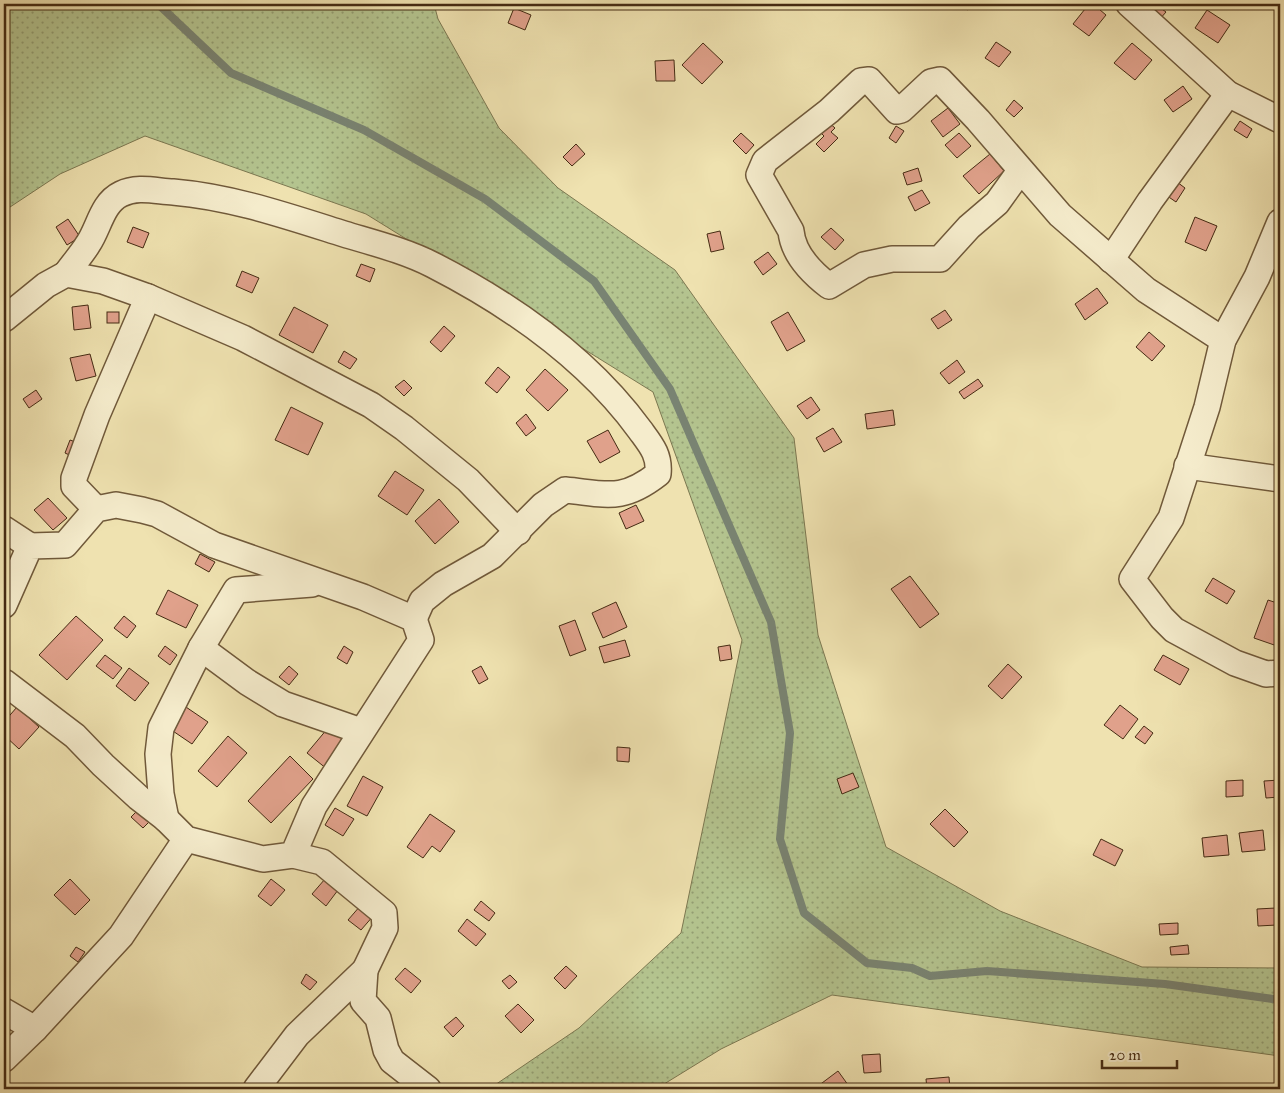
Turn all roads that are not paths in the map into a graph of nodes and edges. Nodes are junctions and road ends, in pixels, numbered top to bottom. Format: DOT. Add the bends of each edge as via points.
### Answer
graph roads {
  1 [pos="1129,4"];
  2 [pos="1228,94"];
  3 [pos="1280,120"];
  4 [pos="1020,171"];
  5 [pos="1280,222"];
  6 [pos="1110,260"];
  7 [pos="66,274"];
  8 [pos="148,297"];
  9 [pos="4,319"];
  10 [pos="1223,340"];
  11 [pos="1187,466"];
  12 [pos="1280,479"];
  13 [pos="96,509"];
  14 [pos="4,529"];
  15 [pos="518,532"];
  16 [pos="30,546"];
  17 [pos="322,583"];
  18 [pos="4,605"];
  19 [pos="414,619"];
  20 [pos="201,648"];
  21 [pos="1280,673"];
  22 [pos="4,682"];
  23 [pos="361,731"];
  24 [pos="166,819"];
  25 [pos="186,839"];
  26 [pos="293,855"];
  27 [pos="365,970"];
  28 [pos="4,1011"];
  29 [pos="35,1029"];
  30 [pos="4,1059"];
  31 [pos="256,1089"];
  32 [pos="428,1089"];
  1 -- 2 [label="street"];
  2 -- 3 [label="street"];
  2 -- 6 [label="street"];
  4 -- 4 [label="street" via="940,80 931,82 897,111 865,79 765,161 758,175 792,231 792,241 812,272 829,286 864,265 892,259 940,259 969,227 997,203"];
  4 -- 6 [label="street" via="1060,215"];
  5 -- 10 [label="street" via="1257,276"];
  6 -- 10 [label="street" via="1146,290"];
  7 -- 8 [label="street" via="103,281"];
  7 -- 9 [label="street" via="46,284"];
  7 -- 15 [label="street" via="89,243 106,207 120,194 142,189 220,197 394,249 432,264 552,340 612,394 653,446 659,465 658,474 642,486 616,495 565,490 543,505"];
  8 -- 13 [label="street" via="97,415 74,478 74,486"];
  8 -- 15 [label="street" via="244,338 371,405 468,480"];
  10 -- 11 [label="street" via="1207,407"];
  11 -- 12 [label="street"];
  11 -- 21 [label="street" via="1172,518 1132,578 1174,630 1235,663 1266,674"];
  13 -- 16 [label="street" via="65,545"];
  13 -- 17 [label="street" via="116,505 156,514 214,545"];
  14 -- 16 [label="street"];
  15 -- 19 [label="street" via="492,556 443,584 422,601"];
  16 -- 18 [label="street"];
  17 -- 19 [label="street"];
  17 -- 20 [label="street" via="236,590"];
  19 -- 23 [label="street" via="420,632 418,647"];
  20 -- 23 [label="street" via="283,704"];
  20 -- 24 [label="street" via="161,728 158,754"];
  22 -- 24 [label="street" via="75,736 132,792"];
  23 -- 26 [label="street" via="314,806"];
  24 -- 25 [label="street"];
  25 -- 26 [label="street" via="264,859"];
  25 -- 29 [label="street" via="121,936"];
  26 -- 27 [label="street" via="322,862 384,913 385,928"];
  27 -- 31 [label="street" via="297,1035"];
  27 -- 32 [label="street" via="363,1001 378,1018 386,1050 392,1061"];
  28 -- 29 [label="street"];
  29 -- 30 [label="street"];
}
